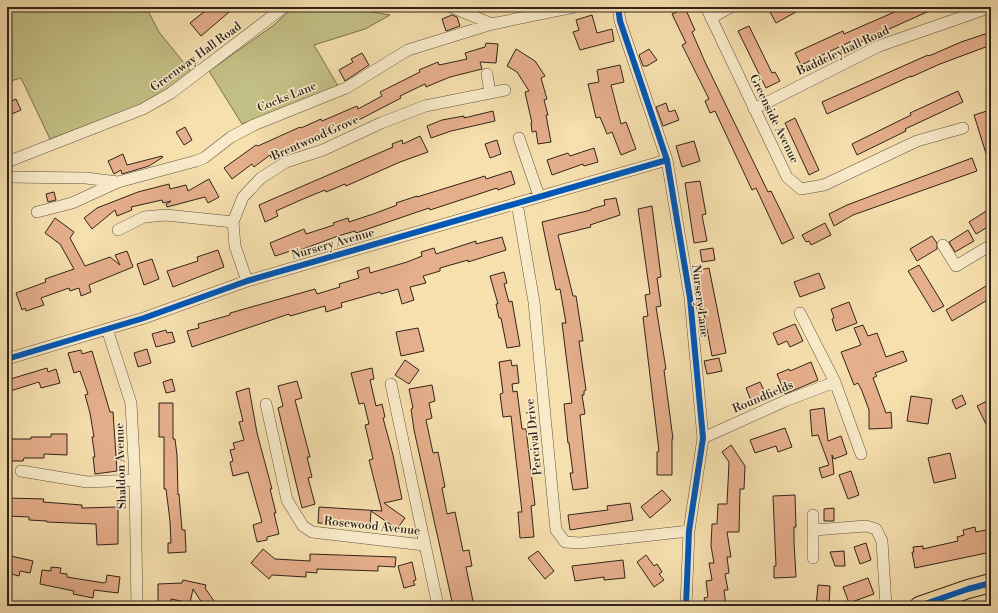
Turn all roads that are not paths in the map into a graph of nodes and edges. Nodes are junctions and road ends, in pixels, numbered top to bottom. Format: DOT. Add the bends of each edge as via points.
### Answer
graph roads {
  1 [pos="284,7"];
  2 [pos="451,7"];
  3 [pos="574,7"];
  4 [pos="618,7"];
  5 [pos="706,7"];
  6 [pos="731,7"];
  7 [pos="991,7"];
  8 [pos="711,18"];
  9 [pos="492,24"];
  10 [pos="487,74"];
  11 [pos="505,90"];
  12 [pos="490,93"];
  13 [pos="754,109"];
  14 [pos="963,128"];
  15 [pos="519,138"];
  16 [pos="667,160"];
  17 [pos="7,162"];
  18 [pos="7,177"];
  19 [pos="118,182"];
  20 [pos="540,196"];
  21 [pos="516,203"];
  22 [pos="37,212"];
  23 [pos="233,222"];
  24 [pos="118,230"];
  25 [pos="943,245"];
  26 [pos="991,245"];
  27 [pos="247,281"];
  28 [pos="800,314"];
  29 [pos="106,329"];
  30 [pos="7,360"];
  31 [pos="835,382"];
  32 [pos="391,384"];
  33 [pos="266,404"];
  34 [pos="703,438"];
  35 [pos="861,454"];
  36 [pos="21,471"];
  37 [pos="135,480"];
  38 [pos="813,515"];
  39 [pos="814,530"];
  40 [pos="689,532"];
  41 [pos="424,545"];
  42 [pos="813,558"];
  43 [pos="991,583"];
  44 [pos="137,606"];
  45 [pos="438,606"];
  46 [pos="686,606"];
  47 [pos="886,606"];
  48 [pos="919,606"];
  1 -- 17 [label="street, Greenway Hall Road" via="193,78 143,109"];
  2 -- 9 [label="street"];
  3 -- 9 [label="street, Cocks Lane"];
  4 -- 16 [label="street, Nursery Lane" via="620,21"];
  5 -- 8 [label="street, Greenside Avenue"];
  6 -- 8 [label="street"];
  7 -- 13 [label="street, Baddeleyhall Road" via="879,46"];
  8 -- 13 [label="street, Greenside Avenue"];
  9 -- 19 [label="street, Cocks Lane" via="408,50 346,88 254,125 231,137 204,158"];
  10 -- 12 [label="street"];
  11 -- 12 [label="street, Brentwood Grove"];
  12 -- 23 [label="street, Brentwood Grove" via="424,106 324,150 286,162 261,178 243,197"];
  13 -- 14 [label="street, Greenside Avenue" via="787,177 801,189 824,185 917,141"];
  15 -- 20 [label="street"];
  16 -- 20 [label="street, Nursery Avenue"];
  16 -- 34 [label="street, Nursery Lane" via="690,298"];
  18 -- 19 [label="street, Cocks Lane" via="86,178"];
  19 -- 22 [label="street" via="72,203"];
  20 -- 21 [label="street, Nursery Avenue"];
  21 -- 27 [label="street, Nursery Avenue"];
  21 -- 40 [label="street, Percival Drive" via="534,302 556,530 565,542 580,543"];
  23 -- 24 [label="street" via="166,215 144,217"];
  23 -- 27 [label="street, Brentwood Grove" via="235,246"];
  25 -- 26 [label="street" via="956,266"];
  27 -- 29 [label="street, Nursery Avenue"];
  28 -- 31 [label="street"];
  29 -- 30 [label="street, Nursery Avenue"];
  29 -- 37 [label="street, Shaldon Avenue" via="131,402"];
  31 -- 34 [label="street, Roundfields" via="785,401"];
  31 -- 35 [label="street"];
  32 -- 41 [label="street, Rosewood Avenue"];
  33 -- 41 [label="street, Rosewood Avenue" via="287,500 303,526 312,532"];
  34 -- 40 [label="street, Nursery Lane"];
  36 -- 37 [label="street" via="87,482"];
  37 -- 44 [label="street, Shaldon Avenue"];
  38 -- 39 [label="street"];
  39 -- 42 [label="street"];
  39 -- 47 [label="street" via="866,526 876,528 882,542"];
  40 -- 46 [label="street, Nursery Lane"];
  41 -- 45 [label="street, Rosewood Avenue"];
  43 -- 48 [label="main road"];
}
